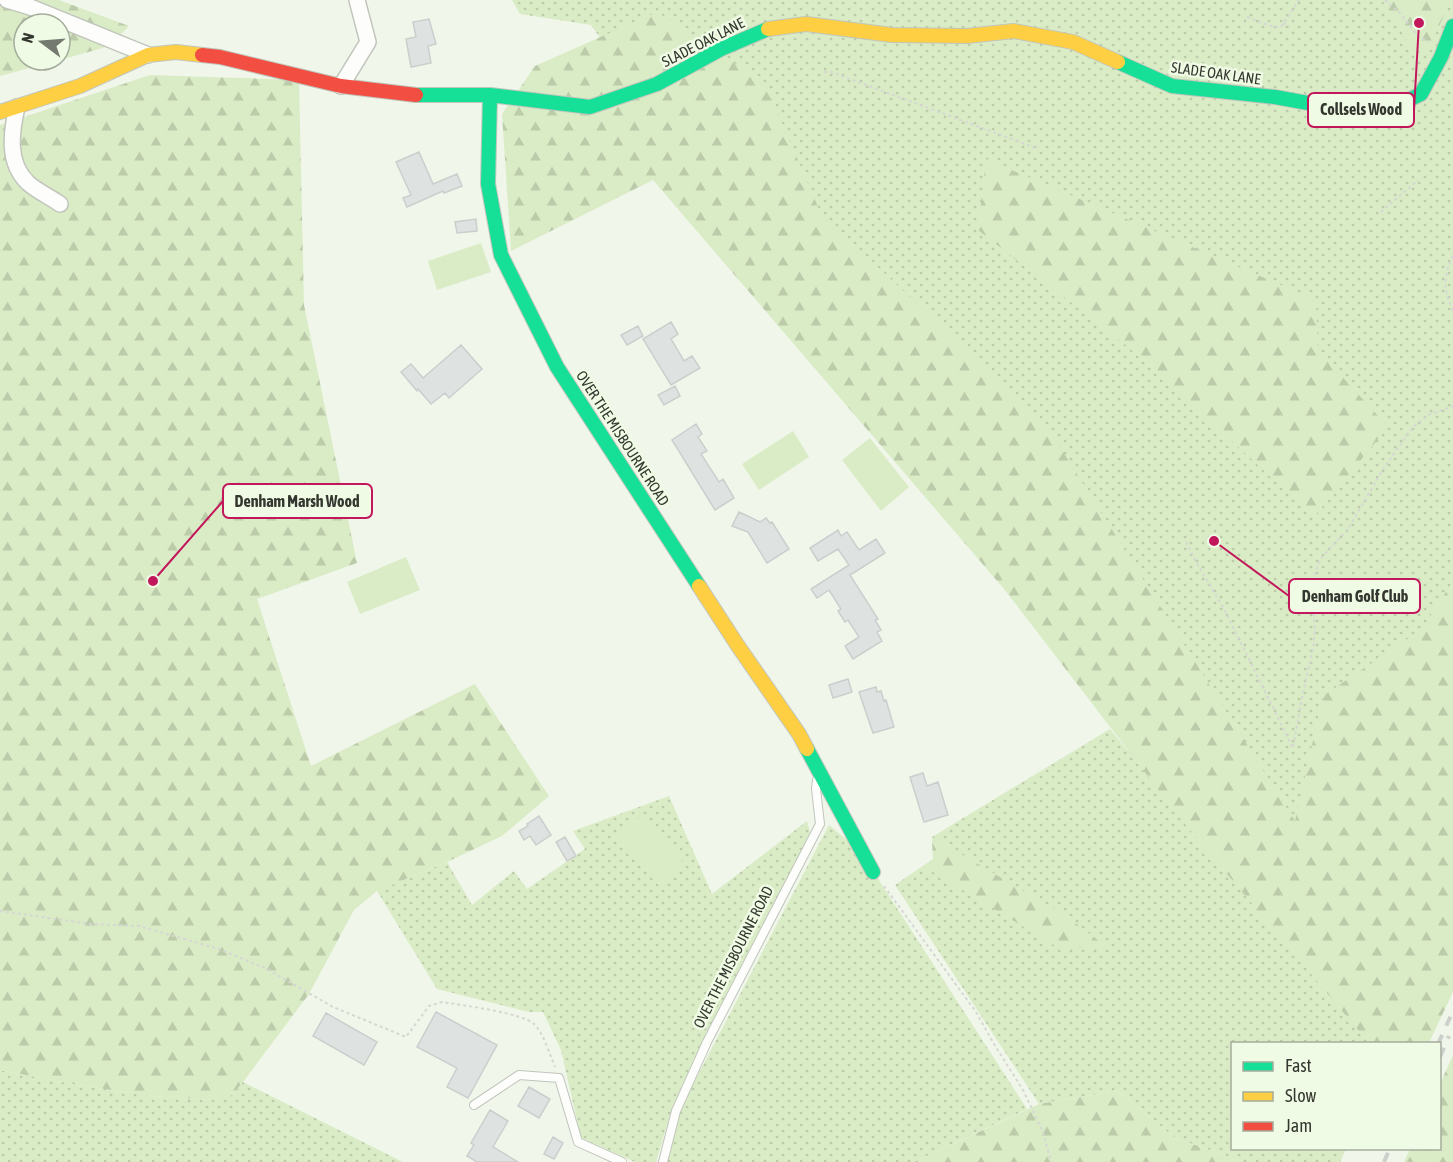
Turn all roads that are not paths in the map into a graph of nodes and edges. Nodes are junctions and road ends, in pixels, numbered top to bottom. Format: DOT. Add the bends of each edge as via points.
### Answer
graph roads {
  1 [pos="7,0"];
  2 [pos="357,0"];
  3 [pos="1453,27"];
  4 [pos="148,55"];
  5 [pos="341,86"];
  6 [pos="490,95"];
  7 [pos="16,107"];
  8 [pos="0,112"];
  9 [pos="60,204"];
  10 [pos="818,767"];
  11 [pos="873,872"];
  12 [pos="474,1105"];
  13 [pos="622,1162"];
  14 [pos="663,1162"];
  1 -- 4 [label="street"];
  2 -- 5 [label="street" via="368,42"];
  3 -- 6 [label="street, SLADE OAK LANE" via="1421,94 1392,108 1352,111 1275,97 1172,87 1073,42 1014,32 892,35 806,24 767,29 657,84 590,107"];
  4 -- 5 [label="street, SLADE OAK LANE" via="176,52 220,57"];
  4 -- 7 [label="street, SLADE OAK LANE" via="80,86"];
  5 -- 6 [label="street, SLADE OAK LANE" via="410,95"];
  6 -- 10 [label="street, OVER THE MISBOURNE ROAD" via="488,184 501,255 557,367"];
  7 -- 8 [label="street, SLADE OAK LANE"];
  7 -- 9 [label="street" via="13,161 27,182"];
  10 -- 11 [label="street, OVER THE MISBOURNE ROAD"];
  10 -- 14 [label="lane, OVER THE MISBOURNE ROAD" via="820,824 707,1042 676,1111"];
  12 -- 13 [label="lane" via="519,1075 559,1078 578,1142"];
}
